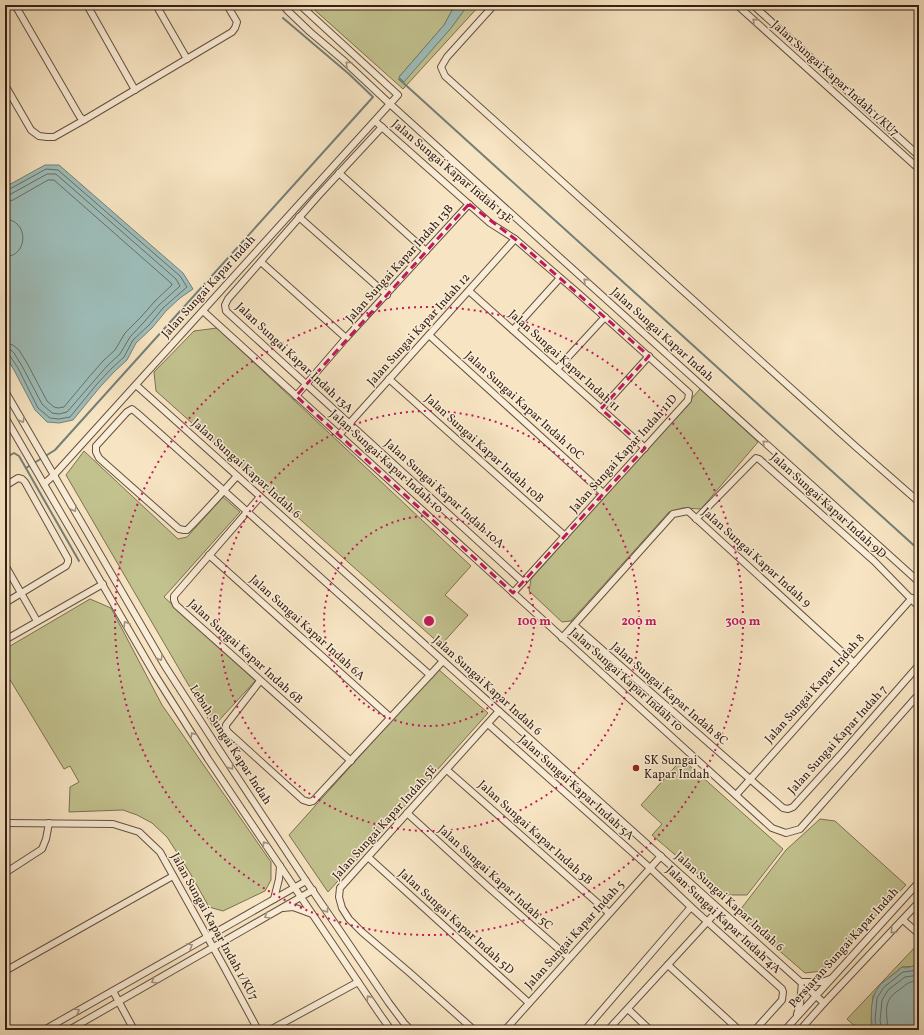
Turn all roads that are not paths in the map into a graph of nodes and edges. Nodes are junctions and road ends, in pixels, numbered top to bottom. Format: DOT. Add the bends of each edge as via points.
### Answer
graph roads {
  1 [pos="15,5"];
  2 [pos="87,5"];
  3 [pos="156,5"];
  4 [pos="228,5"];
  5 [pos="284,5"];
  6 [pos="300,5"];
  7 [pos="494,5"];
  8 [pos="737,5"];
  9 [pos="753,5"];
  10 [pos="187,59"];
  11 [pos="5,85"];
  12 [pos="135,90"];
  13 [pos="390,104"];
  14 [pos="84,120"];
  15 [pos="375,121"];
  16 [pos="382,127"];
  17 [pos="919,156"];
  18 [pos="919,169"];
  19 [pos="339,173"];
  20 [pos="469,204"];
  21 [pos="299,217"];
  22 [pos="515,239"];
  23 [pos="426,251"];
  24 [pos="261,262"];
  25 [pos="560,278"];
  26 [pos="469,291"];
  27 [pos="386,295"];
  28 [pos="203,311"];
  29 [pos="605,317"];
  30 [pos="513,330"];
  31 [pos="429,335"];
  32 [pos="346,338"];
  33 [pos="649,356"];
  34 [pos="557,369"];
  35 [pos="389,379"];
  36 [pos="306,384"];
  37 [pos="136,385"];
  38 [pos="5,391"];
  39 [pos="296,396"];
  40 [pos="601,409"];
  41 [pos="5,417"];
  42 [pos="349,423"];
  43 [pos="339,435"];
  44 [pos="645,448"];
  45 [pos="54,475"];
  46 [pos="237,476"];
  47 [pos="44,484"];
  48 [pos="5,486"];
  49 [pos="224,490"];
  50 [pos="603,493"];
  51 [pos="260,496"];
  52 [pos="919,502"];
  53 [pos="247,511"];
  54 [pos="696,519"];
  55 [pos="565,536"];
  56 [pos="209,555"];
  57 [pos="5,565"];
  58 [pos="523,582"];
  59 [pos="919,582"];
  60 [pos="103,584"];
  61 [pos="21,593"];
  62 [pos="513,593"];
  63 [pos="912,598"];
  64 [pos="5,603"];
  65 [pos="919,607"];
  66 [pos="37,621"];
  67 [pos="574,625"];
  68 [pos="562,638"];
  69 [pos="5,640"];
  70 [pos="442,661"];
  71 [pos="854,663"];
  72 [pos="919,665"];
  73 [pos="430,675"];
  74 [pos="260,680"];
  75 [pos="919,694"];
  76 [pos="499,711"];
  77 [pos="390,717"];
  78 [pos="488,724"];
  79 [pos="351,761"];
  80 [pos="447,770"];
  81 [pos="750,779"];
  82 [pos="736,795"];
  83 [pos="407,813"];
  84 [pos="5,823"];
  85 [pos="49,823"];
  86 [pos="660,856"];
  87 [pos="368,857"];
  88 [pos="280,866"];
  89 [pos="650,868"];
  90 [pos="5,872"];
  91 [pos="173,876"];
  92 [pos="306,880"];
  93 [pos="919,882"];
  94 [pos="294,888"];
  95 [pos="313,890"];
  96 [pos="301,897"];
  97 [pos="274,899"];
  98 [pos="919,902"];
  99 [pos="691,907"];
  100 [pos="281,908"];
  101 [pos="719,909"];
  102 [pos="609,913"];
  103 [pos="312,914"];
  104 [pos="903,920"];
  105 [pos="707,922"];
  106 [pos="919,934"];
  107 [pos="207,936"];
  108 [pos="213,947"];
  109 [pos="569,958"];
  110 [pos="668,965"];
  111 [pos="5,971"];
  112 [pos="831,979"];
  113 [pos="358,982"];
  114 [pos="802,982"];
  115 [pos="112,991"];
  116 [pos="816,996"];
  117 [pos="118,1001"];
  118 [pos="529,1003"];
  119 [pos="824,1003"];
  120 [pos="628,1009"];
  121 [pos="797,1016"];
  122 [pos="44,1030"];
  123 [pos="69,1030"];
  124 [pos="134,1030"];
  125 [pos="257,1030"];
  126 [pos="270,1030"];
  127 [pos="391,1030"];
  128 [pos="411,1030"];
  129 [pos="474,1030"];
  130 [pos="505,1030"];
  131 [pos="585,1030"];
  132 [pos="608,1030"];
  133 [pos="650,1030"];
  134 [pos="740,1030"];
  135 [pos="755,1030"];
  136 [pos="785,1030"];
  137 [pos="800,1030"];
  1 -- 14 [label="street"];
  2 -- 12 [label="street"];
  3 -- 10 [label="street"];
  4 -- 10 [label="street" via="237,22 232,32"];
  13 -- 5 [label="street, one-way"];
  6 -- 13 [label="street, Jalan Sungai Kapar Indah" via="398,95"];
  7 -- 52 [label="street" via="447,57 441,67 445,76"];
  18 -- 8 [label="street, Jalan Sungai Kapar Indah 1/KU7, one-way"];
  9 -- 17 [label="street, Jalan Sungai Kapar Indah 1/KU7"];
  10 -- 12 [label="street"];
  11 -- 14 [label="street" via="31,130 39,136 54,137"];
  12 -- 14 [label="street"];
  13 -- 15 [label="street, Jalan Sungai Kapar Indah"];
  59 -- 13 [label="street, Jalan Sungai Kapar Indah, one-way"];
  15 -- 16 [label="street, Jalan Sungai Kapar Indah 13E"];
  15 -- 28 [label="street, Jalan Sungai Kapar Indah"];
  16 -- 19 [label="street, Jalan Sungai Kapar Indah 13A"];
  16 -- 20 [label="street, Jalan Sungai Kapar Indah 13E"];
  19 -- 21 [label="street, Jalan Sungai Kapar Indah 13A"];
  19 -- 23 [label="street"];
  20 -- 22 [label="street, Jalan Sungai Kapar Indah 13E"];
  20 -- 23 [label="street, Jalan Sungai Kapar Indah 13B"];
  21 -- 24 [label="street, Jalan Sungai Kapar Indah 13A"];
  21 -- 27 [label="street"];
  22 -- 25 [label="street, Jalan Sungai Kapar Indah 11D"];
  22 -- 26 [label="street, Jalan Sungai Kapar Indah 12"];
  23 -- 27 [label="street, Jalan Sungai Kapar Indah 13B"];
  24 -- 32 [label="street, Jalan Sungai Kapar Indah 13B"];
  24 -- 36 [label="street, Jalan Sungai Kapar Indah 13A" via="228,299 226,311"];
  25 -- 29 [label="street, Jalan Sungai Kapar Indah 11D"];
  25 -- 30 [label="street"];
  26 -- 30 [label="street, Jalan Sungai Kapar Indah 11"];
  26 -- 31 [label="street, Jalan Sungai Kapar Indah 12"];
  27 -- 32 [label="street, Jalan Sungai Kapar Indah 13B"];
  28 -- 37 [label="street, Jalan Sungai Kapar Indah"];
  28 -- 39 [label="street, Jalan Sungai Kapar Indah 10"];
  29 -- 33 [label="street, Jalan Sungai Kapar Indah 11D"];
  29 -- 34 [label="street"];
  30 -- 34 [label="street, Jalan Sungai Kapar Indah 11"];
  31 -- 35 [label="street, Jalan Sungai Kapar Indah 12"];
  31 -- 50 [label="street, Jalan Sungai Kapar Indah 10C"];
  32 -- 36 [label="street, Jalan Sungai Kapar Indah 13B"];
  33 -- 40 [label="street"];
  33 -- 44 [label="street, Jalan Sungai Kapar Indah 11D" via="689,393 688,400"];
  34 -- 40 [label="street, Jalan Sungai Kapar Indah 11"];
  35 -- 42 [label="street, Jalan Sungai Kapar Indah 12"];
  35 -- 55 [label="street, Jalan Sungai Kapar Indah 10B"];
  36 -- 39 [label="street, Jalan Sungai Kapar Indah 13B"];
  36 -- 42 [label="street, Jalan Sungai Kapar Indah 13A"];
  37 -- 45 [label="street, Jalan Sungai Kapar Indah"];
  37 -- 46 [label="street, Jalan Sungai Kapar Indah 6"];
  38 -- 45 [label="street, Lebuh Sungai Kapar Indah, one-way"];
  39 -- 43 [label="street, Jalan Sungai Kapar Indah 10"];
  40 -- 44 [label="street, Jalan Sungai Kapar Indah 11"];
  41 -- 47 [label="street, Lebuh Sungai Kapar Indah"];
  42 -- 43 [label="street, Jalan Sungai Kapar Indah 12"];
  42 -- 58 [label="street, Jalan Sungai Kapar Indah 10A"];
  43 -- 62 [label="street, Jalan Sungai Kapar Indah 10"];
  44 -- 50 [label="street, Jalan Sungai Kapar Indah 11D"];
  45 -- 47 [label="street, Jalan Sungai Kapar Indah"];
  45 -- 92 [label="street, Lebuh Sungai Kapar Indah, one-way" via="165,666"];
  46 -- 49 [label="street"];
  46 -- 51 [label="street, Jalan Sungai Kapar Indah 6"];
  47 -- 60 [label="street, Lebuh Sungai Kapar Indah"];
  48 -- 61 [label="street" via="18,478 25,482 68,560 66,566"];
  49 -- 49 [label="street" via="132,409 96,446 99,458 179,529 186,530"];
  49 -- 53 [label="street"];
  50 -- 55 [label="street, Jalan Sungai Kapar Indah 11D"];
  51 -- 53 [label="street, Jalan Sungai Kapar Indah 6B"];
  51 -- 70 [label="street, Jalan Sungai Kapar Indah 6"];
  53 -- 56 [label="street, Jalan Sungai Kapar Indah 6B"];
  53 -- 73 [label="street"];
  54 -- 63 [label="street, Jalan Sungai Kapar Indah 9D" via="751,462 759,459"];
  54 -- 67 [label="street, Jalan Sungai Kapar Indah 9" via="688,511 673,514"];
  54 -- 71 [label="street, Jalan Sungai Kapar Indah 9"];
  55 -- 58 [label="street, Jalan Sungai Kapar Indah 11D"];
  56 -- 74 [label="street, Jalan Sungai Kapar Indah 6B" via="174,596 176,605"];
  56 -- 77 [label="street, Jalan Sungai Kapar Indah 6A"];
  57 -- 61 [label="street"];
  58 -- 62 [label="street, Jalan Sungai Kapar Indah 11D"];
  60 -- 66 [label="street"];
  88 -- 60 [label="street, Lebuh Sungai Kapar Indah, one-way" via="163,688"];
  61 -- 64 [label="street"];
  61 -- 66 [label="street"];
  62 -- 68 [label="street, Jalan Sungai Kapar Indah 10"];
  63 -- 65 [label="street"];
  63 -- 71 [label="street, Jalan Sungai Kapar Indah 8"];
  66 -- 69 [label="street"];
  67 -- 68 [label="street, Jalan Sungai Kapar Indah 9"];
  67 -- 81 [label="street, Jalan Sungai Kapar Indah 8C"];
  68 -- 82 [label="street, Jalan Sungai Kapar Indah 10"];
  70 -- 73 [label="street"];
  70 -- 76 [label="street, Jalan Sungai Kapar Indah 6"];
  71 -- 81 [label="street, Jalan Sungai Kapar Indah 8"];
  72 -- 81 [label="street, Jalan Sungai Kapar Indah 7" via="793,807 783,808"];
  73 -- 77 [label="street"];
  74 -- 79 [label="street, Jalan Sungai Kapar Indah 6B"];
  74 -- 79 [label="street" via="226,728 303,800 314,801"];
  75 -- 82 [label="street, Jalan Sungai Kapar Indah 10" via="800,829 786,833 772,828"];
  76 -- 78 [label="street, Jalan Sungai Kapar Indah 5E"];
  76 -- 86 [label="street, Jalan Sungai Kapar Indah 6"];
  77 -- 79 [label="street"];
  78 -- 80 [label="street, Jalan Sungai Kapar Indah 5E"];
  78 -- 89 [label="street, Jalan Sungai Kapar Indah 5A"];
  80 -- 83 [label="street, Jalan Sungai Kapar Indah 5E"];
  80 -- 102 [label="street, Jalan Sungai Kapar Indah 5B"];
  81 -- 82 [label="street, Jalan Sungai Kapar Indah 8"];
  83 -- 87 [label="street, Jalan Sungai Kapar Indah 5E"];
  83 -- 109 [label="street, Jalan Sungai Kapar Indah 5C"];
  84 -- 85 [label="street, Jalan Sungai Kapar Indah 1/KU7"];
  85 -- 90 [label="street" via="42,849"];
  85 -- 91 [label="street, Jalan Sungai Kapar Indah 1/KU7" via="113,824 139,832 160,852"];
  86 -- 89 [label="street, Jalan Sungai Kapar Indah 5"];
  86 -- 101 [label="street, Jalan Sungai Kapar Indah 6"];
  87 -- 118 [label="street, Jalan Sungai Kapar Indah 5D"];
  87 -- 129 [label="street, Jalan Sungai Kapar Indah 5E" via="340,888 342,908 362,932"];
  88 -- 94 [label="street, Lebuh Sungai Kapar Indah"];
  88 -- 97 [label="street"];
  89 -- 99 [label="street, Jalan Sungai Kapar Indah 4A"];
  89 -- 102 [label="street, Jalan Sungai Kapar Indah 5"];
  91 -- 107 [label="street, Jalan Sungai Kapar Indah 1/KU7"];
  91 -- 111 [label="street"];
  92 -- 94 [label="street"];
  92 -- 95 [label="street, Lebuh Sungai Kapar Indah"];
  93 -- 112 [label="street, Persiaran Sungai Kapar Indah"];
  94 -- 96 [label="street, Lebuh Sungai Kapar Indah"];
  94 -- 97 [label="street"];
  95 -- 96 [label="street"];
  95 -- 128 [label="street, Lebuh Sungai Kapar Indah, one-way" via="389,1003"];
  96 -- 100 [label="street"];
  96 -- 103 [label="street, Lebuh Sungai Kapar Indah"];
  97 -- 107 [label="street"];
  98 -- 104 [label="street, Persiaran Sungai Kapar Indah"];
  99 -- 105 [label="street, Jalan Sungai Kapar Indah 4A"];
  99 -- 131 [label="street"];
  100 -- 103 [label="street" via="293,907"];
  100 -- 108 [label="street, one-way"];
  101 -- 105 [label="street"];
  101 -- 114 [label="street, Jalan Sungai Kapar Indah 6"];
  102 -- 109 [label="street, Jalan Sungai Kapar Indah 5"];
  103 -- 113 [label="street, Lebuh Sungai Kapar Indah"];
  104 -- 106 [label="street"];
  104 -- 119 [label="street, Persiaran Sungai Kapar Indah, one-way"];
  105 -- 110 [label="street"];
  105 -- 135 [label="street, Jalan Sungai Kapar Indah 4A" via="782,989 782,1000"];
  107 -- 108 [label="street, Jalan Sungai Kapar Indah 1/KU7"];
  115 -- 107 [label="street, one-way"];
  108 -- 117 [label="street, one-way"];
  108 -- 125 [label="street, Jalan Sungai Kapar Indah 1/KU7"];
  109 -- 118 [label="street, Jalan Sungai Kapar Indah 5"];
  110 -- 120 [label="street"];
  110 -- 134 [label="street"];
  112 -- 114 [label="street" via="822,982"];
  112 -- 116 [label="street, Persiaran Sungai Kapar Indah"];
  113 -- 126 [label="street"];
  127 -- 113 [label="street, Lebuh Sungai Kapar Indah, one-way"];
  114 -- 116 [label="street, Jalan Sungai Kapar Indah 6"];
  114 -- 121 [label="street"];
  115 -- 117 [label="street"];
  122 -- 115 [label="street, one-way"];
  116 -- 119 [label="street, Jalan Sungai Kapar Indah 6"];
  116 -- 121 [label="street, Persiaran Sungai Kapar Indah"];
  117 -- 123 [label="street"];
  117 -- 124 [label="street"];
  118 -- 130 [label="street, Jalan Sungai Kapar Indah 5"];
  119 -- 137 [label="street, Persiaran Sungai Kapar Indah"];
  120 -- 132 [label="street"];
  120 -- 133 [label="street"];
  121 -- 136 [label="street, Persiaran Sungai Kapar Indah"];
}
